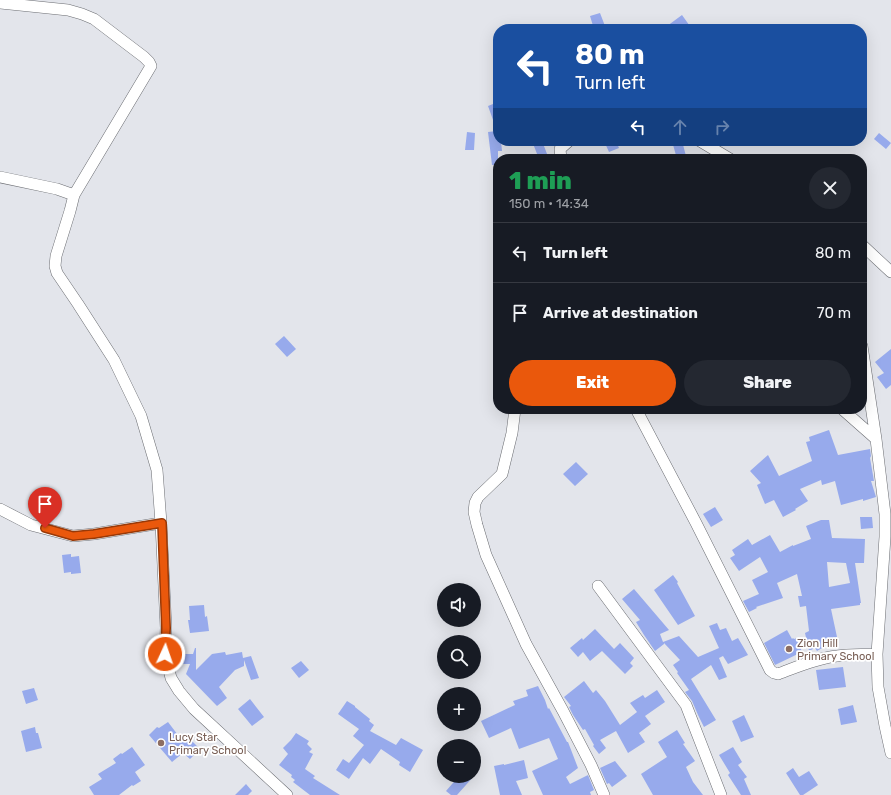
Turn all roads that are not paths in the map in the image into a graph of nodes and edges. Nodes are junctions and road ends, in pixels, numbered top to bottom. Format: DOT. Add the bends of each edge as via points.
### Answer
graph roads {
  1 [pos="0,3"];
  2 [pos="708,146"];
  3 [pos="722,154"];
  4 [pos="0,177"];
  5 [pos="74,196"];
  6 [pos="867,250"];
  7 [pos="891,272"];
  8 [pos="867,379"];
  9 [pos="514,414"];
  10 [pos="639,414"];
  11 [pos="848,414"];
  12 [pos="876,439"];
  13 [pos="0,509"];
  14 [pos="162,523"];
  15 [pos="598,586"];
  16 [pos="877,654"];
  17 [pos="891,753"];
  18 [pos="287,795"];
  19 [pos="604,795"];
  20 [pos="721,795"];
  1 -- 5 [label="street" via="68,10 94,19 144,57 151,66"];
  2 -- 3 [label="street"];
  4 -- 5 [label="street" via="57,189"];
  5 -- 14 [label="street" via="55,266 114,360 141,416 157,470"];
  6 -- 7 [label="street"];
  8 -- 12 [label="street"];
  9 -- 19 [label="street" via="502,474 475,503 477,525 486,555 526,644 567,718"];
  10 -- 16 [label="street" via="770,670 778,674 825,658"];
  11 -- 12 [label="street"];
  12 -- 16 [label="street" via="885,514"];
  13 -- 14 [label="street" via="31,525 73,536"];
  14 -- 18 [label="street" via="165,654 171,678 194,709"];
  15 -- 20 [label="street" via="686,705"];
  16 -- 17 [label="street" via="878,687"];
}
